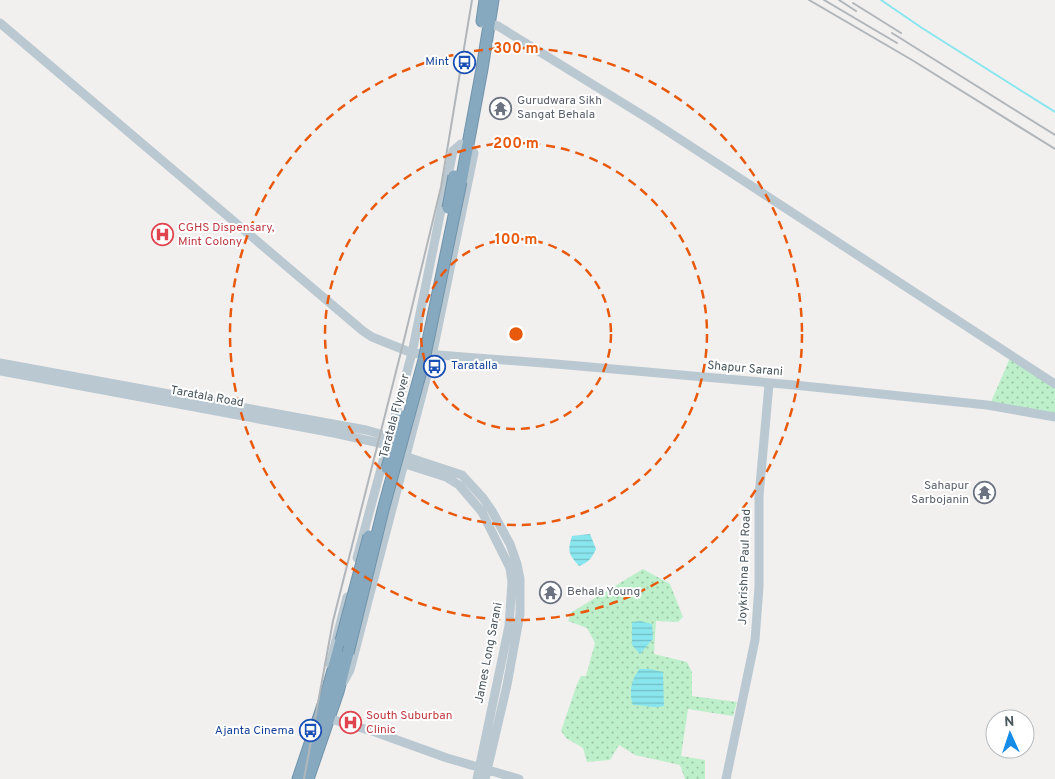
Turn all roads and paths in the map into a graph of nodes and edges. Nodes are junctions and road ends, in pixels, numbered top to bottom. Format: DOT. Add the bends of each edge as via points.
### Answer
graph roads {
  1 [pos="484,0"];
  2 [pos="493,0"];
  3 [pos="0,23"];
  4 [pos="486,23"];
  5 [pos="465,145"];
  6 [pos="458,179"];
  7 [pos="412,353"];
  8 [pos="432,356"];
  9 [pos="0,363"];
  10 [pos="0,371"];
  11 [pos="769,384"];
  12 [pos="1055,384"];
  13 [pos="1055,417"];
  14 [pos="387,448"];
  15 [pos="408,452"];
  16 [pos="333,691"];
  17 [pos="324,717"];
  18 [pos="484,772"];
  19 [pos="298,779"];
  20 [pos="308,779"];
  21 [pos="477,779"];
  22 [pos="519,779"];
  23 [pos="726,779"];
  1 -- 4 [label="highway"];
  2 -- 4 [label="highway"];
  3 -- 7 [label="street, Shapur Sarani" via="363,331"];
  4 -- 5 [label="highway, Taratala Flyover"];
  4 -- 12 [label="street" via="498,26 652,121"];
  5 -- 6 [label="highway, Taratala Flyover"];
  5 -- 7 [label="street" via="453,151"];
  5 -- 8 [label="street" via="474,153"];
  6 -- 16 [label="highway, Taratala Flyover, bridge" via="419,355 341,641"];
  6 -- 16 [label="highway, Taratala Flyover, bridge" via="424,360 348,653"];
  7 -- 8 [label="street, Shapur Sarani"];
  7 -- 14 [label="street"];
  8 -- 11 [label="street, Shapur Sarani"];
  8 -- 15 [label="street"];
  9 -- 14 [label="street" via="366,430"];
  10 -- 14 [label="street, Taratala Road" via="334,433"];
  11 -- 13 [label="street, Shapur Sarani" via="987,405"];
  11 -- 23 [label="street, Joykrishna Paul Road" via="760,496 758,618"];
  14 -- 15 [label="street"];
  14 -- 15 [label="street"];
  14 -- 16 [label="street" via="326,678"];
  15 -- 16 [label="street" via="350,670"];
  15 -- 18 [label="street" via="458,485 510,544 517,564 520,614"];
  16 -- 17 [label="highway"];
  17 -- 18 [label="street"];
  17 -- 19 [label="highway"];
  17 -- 20 [label="highway"];
  18 -- 21 [label="street"];
  18 -- 22 [label="street"];
}
